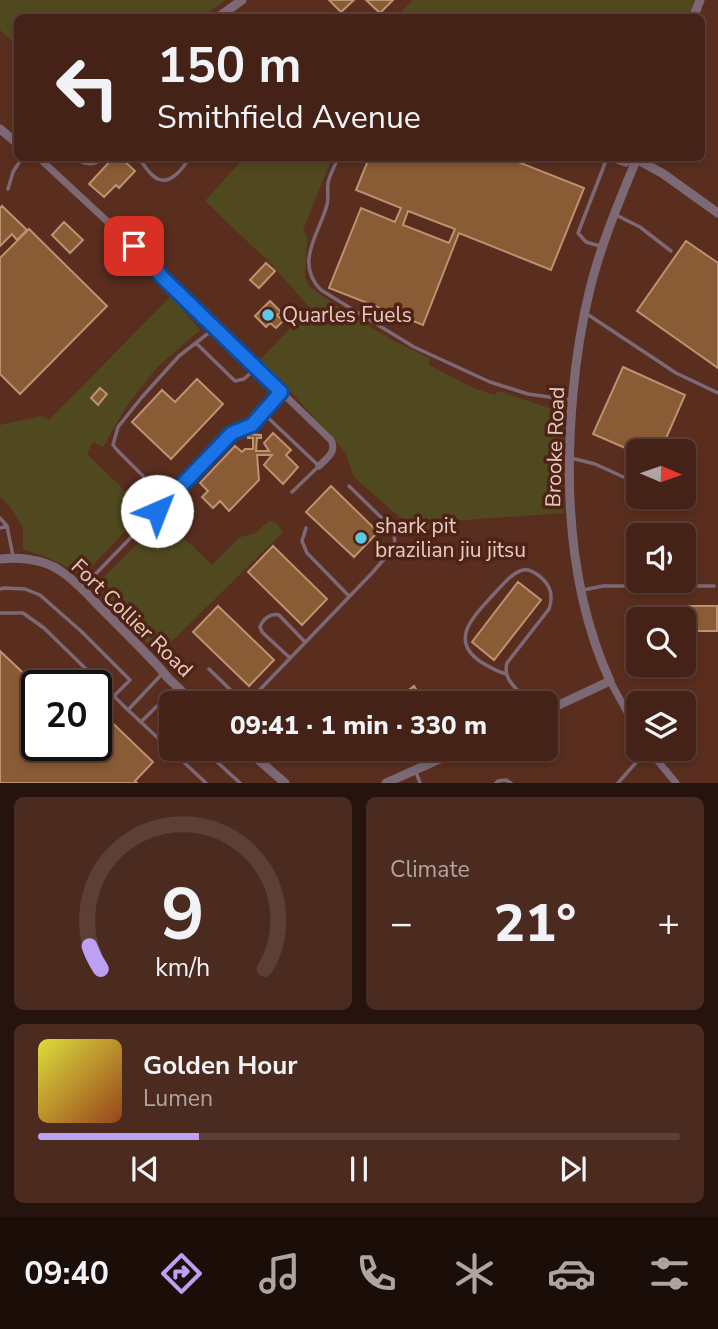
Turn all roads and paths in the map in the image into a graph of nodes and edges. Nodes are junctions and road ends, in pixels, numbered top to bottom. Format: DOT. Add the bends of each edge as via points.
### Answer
graph roads {
  1 [pos="242,0"];
  2 [pos="223,14"];
  3 [pos="0,129"];
  4 [pos="14,141"];
  5 [pos="20,161"];
  6 [pos="42,161"];
  7 [pos="79,161"];
  8 [pos="99,161"];
  9 [pos="141,161"];
  10 [pos="187,161"];
  11 [pos="337,161"];
  12 [pos="606,161"];
  13 [pos="615,161"];
  14 [pos="632,161"];
  15 [pos="636,161"];
  16 [pos="642,161"];
  17 [pos="8,190"];
  18 [pos="718,213"];
  19 [pos="614,214"];
  20 [pos="602,247"];
  21 [pos="671,251"];
  22 [pos="585,313"];
  23 [pos="215,328"];
  24 [pos="196,343"];
  25 [pos="256,367"];
  26 [pos="281,392"];
  27 [pos="718,393"];
  28 [pos="572,400"];
  29 [pos="263,413"];
  30 [pos="569,458"];
  31 [pos="319,466"];
  32 [pos="143,476"];
  33 [pos="626,478"];
  34 [pos="349,486"];
  35 [pos="292,492"];
  36 [pos="0,518"];
  37 [pos="7,526"];
  38 [pos="0,528"];
  39 [pos="306,528"];
  40 [pos="13,558"];
  41 [pos="0,559"];
  42 [pos="714,586"];
  43 [pos="82,588"];
  44 [pos="0,589"];
  45 [pos="581,590"];
  46 [pos="349,596"];
  47 [pos="0,613"];
  48 [pos="305,642"];
  49 [pos="290,658"];
  50 [pos="209,668"];
  51 [pos="164,673"];
  52 [pos="506,674"];
  53 [pos="610,681"];
  54 [pos="182,691"];
  55 [pos="233,691"];
  56 [pos="258,691"];
  57 [pos="518,691"];
  58 [pos="114,696"];
  59 [pos="558,705"];
  60 [pos="159,708"];
  61 [pos="128,710"];
  62 [pos="626,710"];
  63 [pos="141,722"];
  64 [pos="217,761"];
  65 [pos="260,761"];
  66 [pos="435,761"];
  67 [pos="637,761"];
  68 [pos="658,761"];
  69 [pos="415,770"];
  70 [pos="206,783"];
  71 [pos="240,783"];
  72 [pos="285,783"];
  73 [pos="386,783"];
  74 [pos="420,783"];
  75 [pos="496,783"];
  76 [pos="511,783"];
  77 [pos="618,783"];
  78 [pos="676,783"];
  1 -- 2 [label="street"];
  3 -- 4 [label="street"];
  5 -- 17 [label="lane"];
  6 -- 23 [label="street"];
  7 -- 8 [label="lane"];
  9 -- 10 [label="lane" via="154,177 165,181"];
  11 -- 28 [label="lane" via="310,256 309,272 316,285 414,347 490,382 528,394"];
  12 -- 20 [label="lane" via="578,233 586,242"];
  13 -- 14 [label="lane" via="626,165"];
  15 -- 19 [label="street, Brooke Road"];
  16 -- 18 [label="street"];
  19 -- 20 [label="street, Brooke Road"];
  19 -- 21 [label="lane"];
  20 -- 22 [label="street, Brooke Road"];
  22 -- 27 [label="lane" via="676,373"];
  22 -- 28 [label="street, Brooke Road"];
  23 -- 24 [label="lane"];
  23 -- 25 [label="street"];
  24 -- 25 [label="lane" via="234,381 244,379"];
  24 -- 32 [label="lane" via="179,356 118,427 113,445"];
  25 -- 26 [label="street"];
  26 -- 29 [label="lane"];
  26 -- 31 [label="street" via="331,440 334,449"];
  28 -- 30 [label="street, Brooke Road"];
  29 -- 31 [label="lane"];
  29 -- 43 [label="lane" via="252,425 232,433"];
  30 -- 33 [label="lane"];
  30 -- 45 [label="street, Brooke Road" via="572,534"];
  31 -- 35 [label="lane"];
  34 -- 46 [label="lane" via="391,527 395,540 395,547"];
  36 -- 37 [label="lane"];
  37 -- 38 [label="lane"];
  37 -- 40 [label="lane"];
  39 -- 46 [label="lane" via="302,541 307,553"];
  40 -- 41 [label="street, Fort Collier Road"];
  40 -- 43 [label="street, Fort Collier Road" via="46,563"];
  42 -- 45 [label="lane"];
  43 -- 51 [label="street, Fort Collier Road"];
  44 -- 58 [label="lane" via="25,589 40,595 82,632 130,680"];
  45 -- 53 [label="street, Brooke Road"];
  46 -- 48 [label="lane"];
  47 -- 58 [label="lane" via="23,613 44,628"];
  48 -- 49 [label="lane"];
  48 -- 49 [label="lane" via="279,615 262,622 262,632"];
  49 -- 56 [label="lane"];
  50 -- 55 [label="lane"];
  51 -- 54 [label="street, Fort Collier Road"];
  51 -- 61 [label="lane"];
  52 -- 52 [label="lane" via="477,659 464,644 465,635 504,584 515,574 529,571 548,583 551,602 507,663"];
  52 -- 57 [label="lane"];
  53 -- 59 [label="street"];
  53 -- 62 [label="street, Brooke Road"];
  58 -- 61 [label="lane"];
  60 -- 63 [label="lane"];
  61 -- 63 [label="lane"];
  63 -- 70 [label="lane"];
  64 -- 71 [label="lane"];
  65 -- 72 [label="street"];
  66 -- 69 [label="street"];
  67 -- 77 [label="lane"];
  68 -- 78 [label="street"];
  69 -- 73 [label="street"];
  69 -- 74 [label="lane"];
  75 -- 76 [label="lane"];
}
